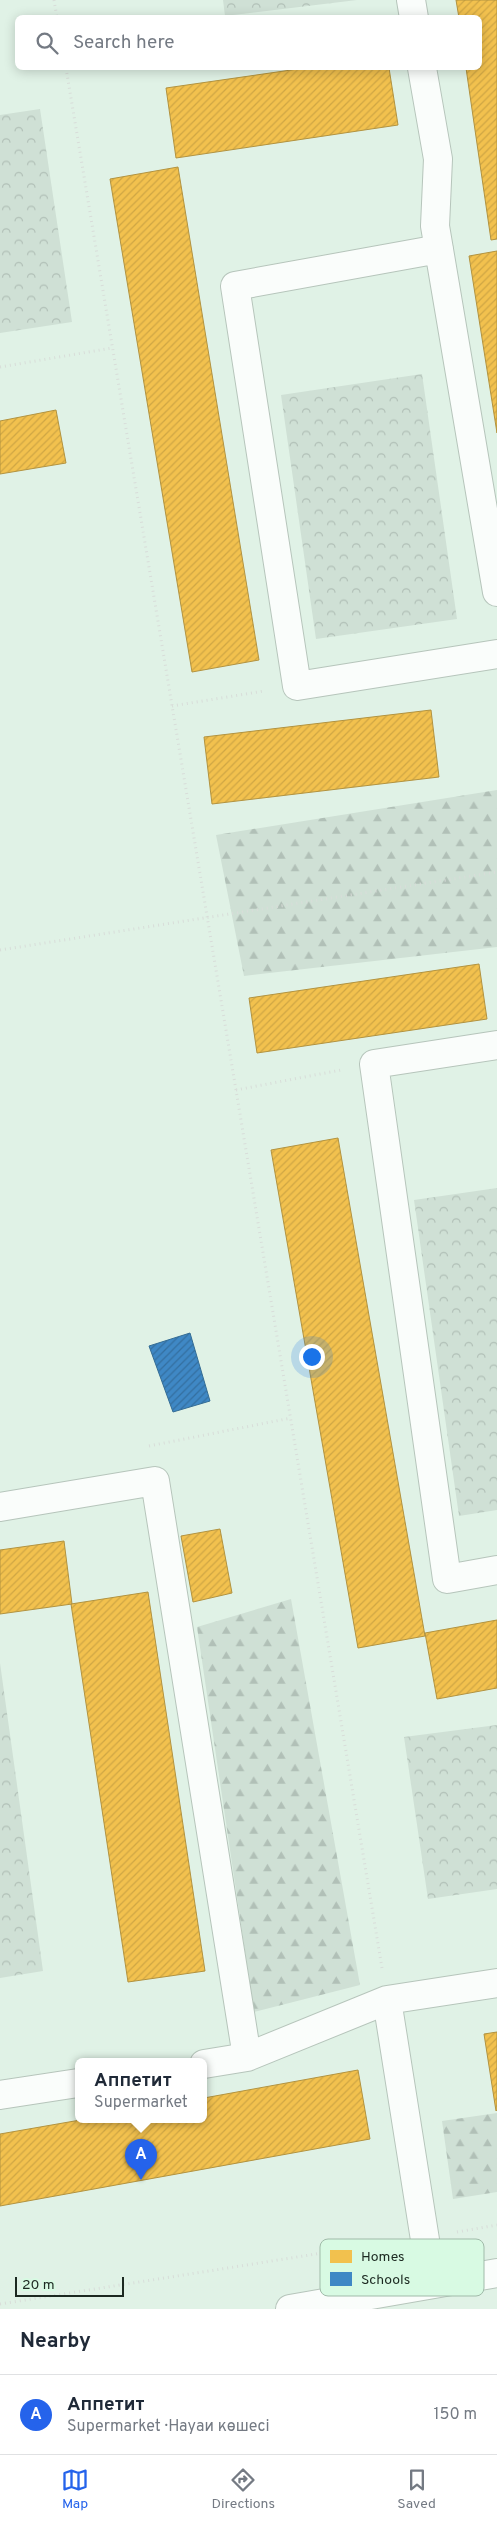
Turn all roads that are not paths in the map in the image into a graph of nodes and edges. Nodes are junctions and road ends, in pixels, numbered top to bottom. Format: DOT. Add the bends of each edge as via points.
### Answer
graph roads {
  1 [pos="411,0"];
  2 [pos="414,15"];
  3 [pos="422,70"];
  4 [pos="440,250"];
  5 [pos="497,592"];
  6 [pos="497,654"];
  7 [pos="497,1045"];
  8 [pos="0,1507"];
  9 [pos="497,1570"];
  10 [pos="497,1983"];
  11 [pos="387,2000"];
  12 [pos="247,2057"];
  13 [pos="207,2064"];
  14 [pos="75,2083"];
  15 [pos="0,2095"];
  16 [pos="424,2239"];
  17 [pos="497,2273"];
  18 [pos="484,2275"];
  19 [pos="364,2296"];
  20 [pos="290,2309"];
  1 -- 2 [label="street"];
  3 -- 4 [label="street" via="438,160 436,226"];
  4 -- 5 [label="street"];
  4 -- 6 [label="street" via="235,286 297,686"];
  7 -- 9 [label="street" via="374,1064 447,1579"];
  8 -- 12 [label="street" via="155,1481"];
  10 -- 11 [label="street"];
  11 -- 12 [label="street"];
  11 -- 16 [label="street"];
  12 -- 13 [label="street"];
  14 -- 15 [label="street"];
  17 -- 18 [label="street"];
  19 -- 20 [label="street"];
}
